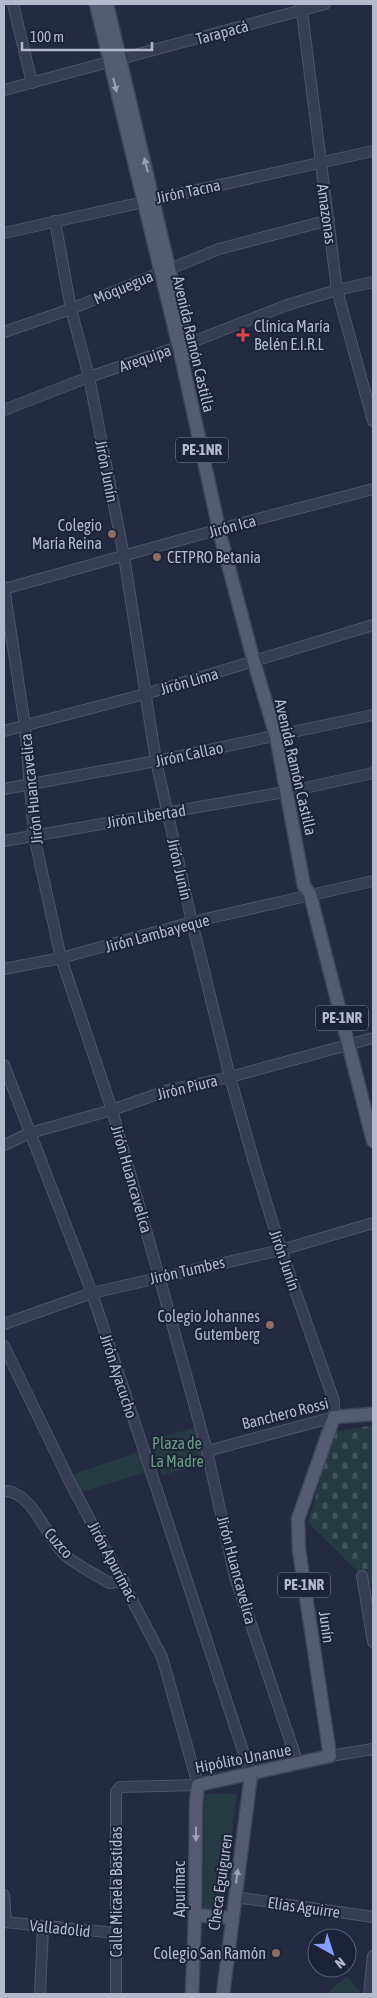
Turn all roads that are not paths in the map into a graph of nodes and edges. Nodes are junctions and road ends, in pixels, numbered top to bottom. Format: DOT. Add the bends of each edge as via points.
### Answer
graph roads {
  1 [pos="13,4"];
  2 [pos="96,4"];
  3 [pos="107,4"];
  4 [pos="325,4"];
  5 [pos="301,8"];
  6 [pos="115,61"];
  7 [pos="32,83"];
  8 [pos="4,90"];
  9 [pos="373,151"];
  10 [pos="320,163"];
  11 [pos="150,200"];
  12 [pos="55,220"];
  13 [pos="329,220"];
  14 [pos="4,233"];
  15 [pos="164,270"];
  16 [pos="373,282"];
  17 [pos="337,290"];
  18 [pos="71,309"];
  19 [pos="4,332"];
  20 [pos="183,346"];
  21 [pos="89,377"];
  22 [pos="4,410"];
  23 [pos="373,420"];
  24 [pos="373,490"];
  25 [pos="223,528"];
  26 [pos="124,556"];
  27 [pos="4,588"];
  28 [pos="373,625"];
  29 [pos="257,661"];
  30 [pos="145,694"];
  31 [pos="373,716"];
  32 [pos="25,726"];
  33 [pos="4,731"];
  34 [pos="280,736"];
  35 [pos="156,762"];
  36 [pos="373,773"];
  37 [pos="29,785"];
  38 [pos="4,789"];
  39 [pos="292,790"];
  40 [pos="167,814"];
  41 [pos="34,836"];
  42 [pos="4,841"];
  43 [pos="373,881"];
  44 [pos="310,894"];
  45 [pos="192,922"];
  46 [pos="61,958"];
  47 [pos="4,969"];
  48 [pos="373,1038"];
  49 [pos="348,1045"];
  50 [pos="4,1066"];
  51 [pos="230,1077"];
  52 [pos="112,1110"];
  53 [pos="30,1133"];
  54 [pos="373,1141"];
  55 [pos="4,1145"];
  56 [pos="373,1223"];
  57 [pos="281,1250"];
  58 [pos="159,1276"];
  59 [pos="92,1293"];
  60 [pos="4,1324"];
  61 [pos="4,1346"];
  62 [pos="373,1414"];
  63 [pos="334,1417"];
  64 [pos="206,1451"];
  65 [pos="4,1491"];
  66 [pos="362,1576"];
  67 [pos="124,1581"];
  68 [pos="373,1642"];
  69 [pos="373,1749"];
  70 [pos="330,1756"];
  71 [pos="298,1764"];
  72 [pos="251,1775"];
  73 [pos="198,1785"];
  74 [pos="118,1789"];
  75 [pos="4,1895"];
  76 [pos="235,1897"];
  77 [pos="195,1915"];
  78 [pos="373,1917"];
  79 [pos="232,1918"];
  80 [pos="5,1922"];
  81 [pos="43,1928"];
  82 [pos="116,1933"];
  83 [pos="373,1956"];
  84 [pos="40,1994"];
  85 [pos="116,1994"];
  86 [pos="192,1994"];
  87 [pos="223,1994"];
  88 [pos="369,1994"];
  1 -- 7 [label="street"];
  2 -- 6 [label="main road, Avenida Ramón Castilla / PE-1NR"];
  3 -- 6 [label="main road, Avenida Ramón Castilla / PE-1NR"];
  4 -- 5 [label="street, Tarapacá"];
  5 -- 6 [label="street, Tarapacá"];
  5 -- 10 [label="street, Amazonas"];
  6 -- 7 [label="street, Tarapacá"];
  6 -- 11 [label="main road, Avenida Ramón Castilla / PE-1NR"];
  7 -- 8 [label="street, Tarapacá"];
  9 -- 10 [label="street, Jirón Tacna"];
  10 -- 11 [label="street, Jirón Tacna"];
  10 -- 13 [label="street, Amazonas"];
  11 -- 12 [label="street, Jirón Tacna"];
  11 -- 15 [label="main road, Avenida Ramón Castilla / PE-1NR"];
  12 -- 14 [label="street, Jirón Tacna"];
  12 -- 18 [label="street, Jirón Junín"];
  13 -- 15 [label="street, Moquegua" via="219,249"];
  13 -- 17 [label="street, Amazonas"];
  15 -- 18 [label="street, Moquegua"];
  15 -- 20 [label="main road, Avenida Ramón Castilla / PE-1NR"];
  16 -- 17 [label="street, Arequipa"];
  17 -- 20 [label="street, Arequipa"];
  17 -- 23 [label="street, Amazonas"];
  18 -- 19 [label="street, Moquegua"];
  18 -- 21 [label="street, Jirón Junín"];
  20 -- 21 [label="street, Arequipa"];
  20 -- 25 [label="main road, Avenida Ramón Castilla / PE-1NR"];
  21 -- 22 [label="street, Arequipa"];
  21 -- 26 [label="street, Jirón Junín"];
  24 -- 25 [label="street, Jirón Ica"];
  25 -- 26 [label="street, Jirón Ica"];
  25 -- 29 [label="main road, Avenida Ramón Castilla / PE-1NR"];
  26 -- 27 [label="street, Jirón Ica"];
  26 -- 30 [label="street, Jirón Junín"];
  27 -- 32 [label="street, Jirón Huancavelica"];
  28 -- 29 [label="street, Jirón Lima"];
  29 -- 30 [label="street, Jirón Lima"];
  29 -- 34 [label="main road, Avenida Ramón Castilla / PE-1NR"];
  30 -- 32 [label="street, Jirón Lima"];
  30 -- 35 [label="street, Jirón Junín"];
  31 -- 34 [label="street, Jirón Callao"];
  32 -- 33 [label="street, Jirón Lima"];
  32 -- 37 [label="street, Jirón Huancavelica"];
  34 -- 35 [label="street, Jirón Callao"];
  34 -- 39 [label="main road, Avenida Ramón Castilla / PE-1NR"];
  35 -- 37 [label="street, Jirón Callao"];
  35 -- 40 [label="street, Jirón Junín"];
  36 -- 39 [label="street, Jirón Libertad"];
  37 -- 38 [label="street, Jirón Callao"];
  37 -- 41 [label="street, Jirón Huancavelica"];
  39 -- 40 [label="street, Jirón Libertad"];
  39 -- 44 [label="main road, Avenida Ramón Castilla / PE-1NR" via="312,886"];
  40 -- 41 [label="street, Jirón Libertad"];
  40 -- 45 [label="street, Jirón Junín"];
  41 -- 42 [label="street, Jirón Libertad"];
  41 -- 46 [label="street, Jirón Huancavelica"];
  43 -- 44 [label="street, Jirón Lambayeque"];
  44 -- 45 [label="street, Jirón Lambayeque"];
  44 -- 49 [label="main road, Avenida Ramón Castilla / PE-1NR"];
  45 -- 46 [label="street, Jirón Lambayeque"];
  45 -- 51 [label="street, Jirón Junín"];
  46 -- 47 [label="street, Jirón Lambayeque"];
  46 -- 52 [label="street, Jirón Huancavelica"];
  48 -- 49 [label="street, Jirón Piura"];
  49 -- 51 [label="street, Jirón Piura"];
  49 -- 54 [label="main road, Avenida Ramón Castilla / PE-1NR"];
  50 -- 53 [label="street, Jirón Ayacucho"];
  51 -- 52 [label="street, Jirón Piura" via="169,1090"];
  51 -- 57 [label="street, Jirón Junín"];
  52 -- 53 [label="street, Jirón Piura"];
  52 -- 58 [label="street, Jirón Huancavelica"];
  53 -- 55 [label="street, Jirón Piura"];
  53 -- 59 [label="street, Jirón Ayacucho"];
  56 -- 57 [label="street, Jirón Tumbes"];
  57 -- 58 [label="street, Jirón Tumbes"];
  57 -- 63 [label="street, Jirón Junín" via="334,1400"];
  58 -- 59 [label="street, Jirón Tumbes"];
  58 -- 64 [label="street, Jirón Huancavelica"];
  59 -- 60 [label="street, Jirón Tumbes"];
  59 -- 72 [label="street, Jirón Ayacucho"];
  61 -- 67 [label="street, Jirón Apurímac" via="70,1482"];
  62 -- 63 [label="main road, Banchero Rossi"];
  63 -- 64 [label="street, Banchero Rossi"];
  63 -- 70 [label="main road, Junín / PE-1NR" via="298,1519 299,1550"];
  64 -- 71 [label="street, Jirón Huancavelica" via="235,1577"];
  65 -- 67 [label="street, Cuzco" via="12,1490 23,1497 66,1555 109,1583"];
  66 -- 68 [label="street"];
  67 -- 73 [label="street, Jirón Apurímac" via="162,1657"];
  69 -- 70 [label="street, Hipólito Unanue"];
  70 -- 71 [label="main road, Hipólito Unanue"];
  71 -- 72 [label="main road, Hipólito Unanue"];
  72 -- 73 [label="main road, Hipólito Unanue"];
  76 -- 72 [label="main road, Checa Eguiguren, one-way"];
  73 -- 74 [label="street, Hipólito Unanue"];
  73 -- 77 [label="main road, Apurímac, one-way"];
  74 -- 82 [label="street, Calle Micaela Bastidas"];
  75 -- 80 [label="street"];
  76 -- 78 [label="street, Elías Aguirre"];
  76 -- 79 [label="main road, Checa Eguiguren"];
  77 -- 79 [label="main road"];
  77 -- 86 [label="main road, Apurímac"];
  79 -- 87 [label="main road, Checa Eguiguren"];
  80 -- 81 [label="street, Valladolid"];
  81 -- 82 [label="street, Valladolid"];
  81 -- 84 [label="street"];
  82 -- 85 [label="street, Calle Micaela Bastidas"];
  83 -- 88 [label="street"];
}
